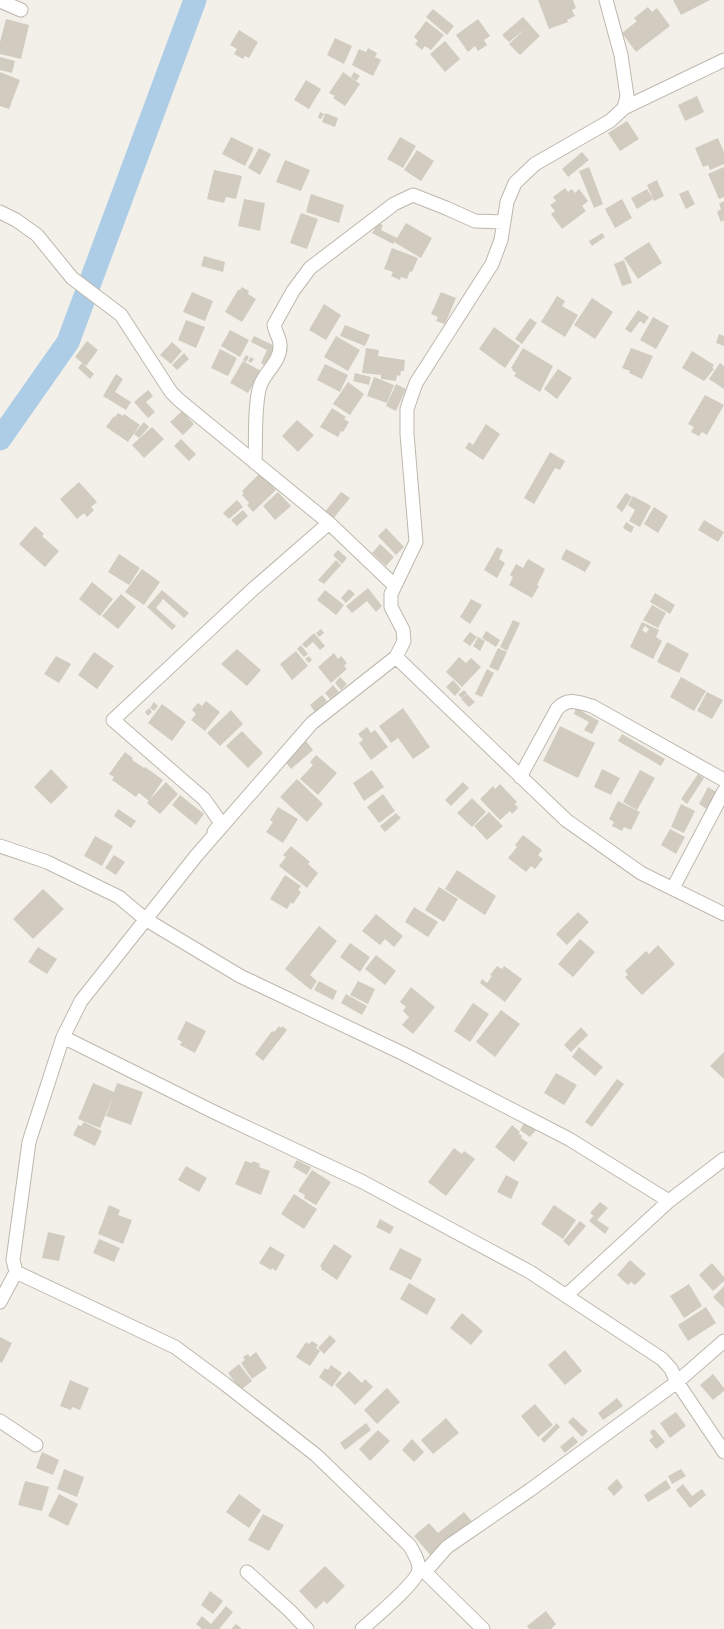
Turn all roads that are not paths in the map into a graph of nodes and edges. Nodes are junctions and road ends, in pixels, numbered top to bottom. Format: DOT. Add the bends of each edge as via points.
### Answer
graph roads {
  1 [pos="606,0"];
  2 [pos="0,1"];
  3 [pos="21,10"];
  4 [pos="724,60"];
  5 [pos="624,108"];
  6 [pos="0,212"];
  7 [pos="504,222"];
  8 [pos="255,463"];
  9 [pos="329,523"];
  10 [pos="394,585"];
  11 [pos="396,657"];
  12 [pos="520,777"];
  13 [pos="724,780"];
  14 [pos="724,791"];
  15 [pos="0,846"];
  16 [pos="196,856"];
  17 [pos="672,888"];
  18 [pos="724,914"];
  19 [pos="145,919"];
  20 [pos="63,1037"];
  21 [pos="724,1159"];
  22 [pos="668,1201"];
  23 [pos="16,1272"];
  24 [pos="565,1294"];
  25 [pos="0,1302"];
  26 [pos="724,1341"];
  27 [pos="677,1382"];
  28 [pos="0,1421"];
  29 [pos="36,1445"];
  30 [pos="724,1452"];
  31 [pos="247,1572"];
  32 [pos="422,1572"];
  33 [pos="307,1629"];
  34 [pos="362,1629"];
  35 [pos="483,1629"];
  1 -- 5 [label="street" via="621,55 627,96"];
  2 -- 3 [label="street"];
  4 -- 5 [label="street"];
  5 -- 7 [label="street" via="610,121 535,164 515,183 507,202"];
  6 -- 8 [label="street" via="37,235 72,278 121,315 171,392"];
  7 -- 8 [label="street" via="475,221 413,196 394,204 310,268 293,291 274,325 280,346 275,364 260,385"];
  7 -- 10 [label="street" via="501,240 492,264 416,383 407,409 416,542"];
  8 -- 9 [label="street"];
  9 -- 10 [label="street"];
  9 -- 16 [label="street" via="252,590 113,720 204,799 221,823"];
  10 -- 11 [label="street" via="391,594 392,607 403,630 404,641"];
  11 -- 12 [label="street"];
  11 -- 16 [label="street" via="312,723"];
  12 -- 13 [label="street" via="557,709 563,702 574,701 592,706"];
  12 -- 17 [label="street" via="566,820 641,873"];
  14 -- 17 [label="street"];
  15 -- 19 [label="street" via="47,862 119,897"];
  16 -- 19 [label="street"];
  17 -- 18 [label="street"];
  19 -- 20 [label="street" via="81,1001"];
  19 -- 22 [label="street" via="240,976 404,1054 569,1139"];
  20 -- 23 [label="street" via="29,1142 13,1260"];
  20 -- 24 [label="street" via="363,1182 530,1272"];
  21 -- 22 [label="street"];
  22 -- 24 [label="street"];
  23 -- 25 [label="street"];
  23 -- 32 [label="street" via="175,1347 316,1455 410,1546"];
  24 -- 27 [label="street" via="662,1359 671,1369"];
  26 -- 27 [label="street"];
  27 -- 30 [label="street"];
  27 -- 32 [label="street" via="530,1490 446,1547"];
  28 -- 29 [label="street"];
  31 -- 33 [label="street"];
  32 -- 34 [label="street"];
  32 -- 35 [label="street"];
}
